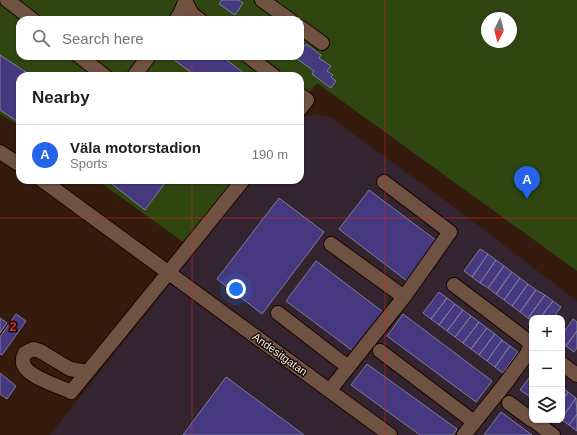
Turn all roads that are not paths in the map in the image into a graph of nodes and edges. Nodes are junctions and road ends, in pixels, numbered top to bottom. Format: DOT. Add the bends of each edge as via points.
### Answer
graph roads {
  1 [pos="7,0"];
  2 [pos="262,0"];
  3 [pos="185,1"];
  4 [pos="28,16"];
  5 [pos="179,16"];
  6 [pos="195,16"];
  7 [pos="284,16"];
  8 [pos="304,30"];
  9 [pos="322,43"];
  10 [pos="84,60"];
  11 [pos="146,60"];
  12 [pos="253,60"];
  13 [pos="100,72"];
  14 [pos="137,72"];
  15 [pos="269,72"];
  16 [pos="0,152"];
  17 [pos="16,162"];
  18 [pos="384,182"];
  19 [pos="53,184"];
  20 [pos="240,184"];
  21 [pos="331,244"];
  22 [pos="170,272"];
  23 [pos="454,285"];
  24 [pos="404,297"];
  25 [pos="278,313"];
  26 [pos="380,351"];
  27 [pos="565,366"];
  28 [pos="348,367"];
  29 [pos="86,374"];
  30 [pos="577,375"];
  31 [pos="330,390"];
  32 [pos="508,403"];
  33 [pos="529,418"];
  34 [pos="474,422"];
  35 [pos="536,423"];
  36 [pos="390,435"];
  37 [pos="464,435"];
  38 [pos="553,435"];
  1 -- 4 [label="street"];
  2 -- 7 [label="street"];
  3 -- 5 [label="street"];
  3 -- 6 [label="street"];
  8 -- 9 [label="street"];
  10 -- 13 [label="street"];
  11 -- 14 [label="street"];
  12 -- 15 [label="street"];
  16 -- 17 [label="street"];
  18 -- 24 [label="street" via="450,232"];
  19 -- 22 [label="street, Andesitgatan"];
  20 -- 22 [label="street"];
  21 -- 24 [label="street"];
  22 -- 29 [label="street"];
  22 -- 31 [label="street, Andesitgatan"];
  23 -- 34 [label="street" via="528,341 530,346 505,384"];
  24 -- 28 [label="street"];
  25 -- 28 [label="street"];
  26 -- 34 [label="street"];
  27 -- 30 [label="street"];
  28 -- 31 [label="street"];
  29 -- 29 [label="street" via="71,392 52,385 30,372 23,365 22,359 25,353 33,349 70,369"];
  31 -- 36 [label="street, Andesitgatan"];
  32 -- 33 [label="street"];
  34 -- 37 [label="street"];
  35 -- 38 [label="street"];
}
